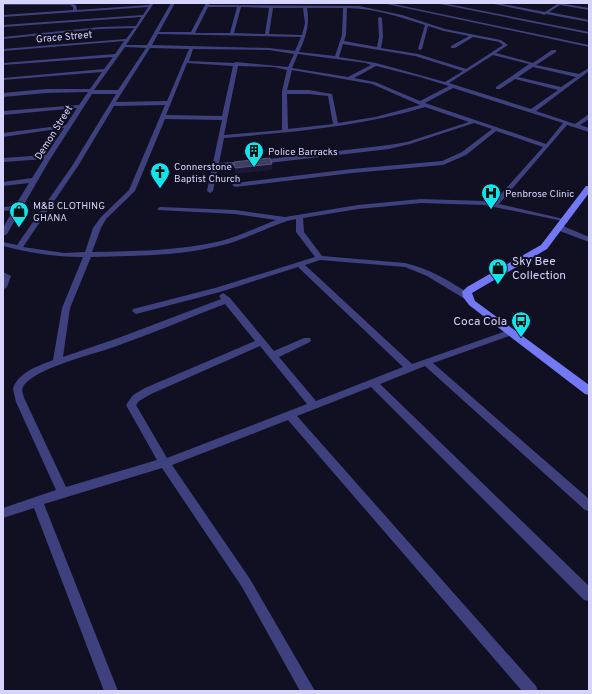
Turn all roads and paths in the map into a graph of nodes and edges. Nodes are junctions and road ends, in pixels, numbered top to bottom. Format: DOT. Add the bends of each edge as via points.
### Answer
graph roads {
  1 [pos="53,3"];
  2 [pos="173,3"];
  3 [pos="384,3"];
  4 [pos="409,3"];
  5 [pos="437,3"];
  6 [pos="491,3"];
  7 [pos="560,3"];
  8 [pos="4,4"];
  9 [pos="13,4"];
  10 [pos="151,4"];
  11 [pos="207,4"];
  12 [pos="505,4"];
  13 [pos="359,5"];
  14 [pos="402,6"];
  15 [pos="239,7"];
  16 [pos="271,7"];
  17 [pos="305,7"];
  18 [pos="345,7"];
  19 [pos="3,9"];
  20 [pos="589,9"];
  21 [pos="75,11"];
  22 [pos="546,12"];
  23 [pos="3,16"];
  24 [pos="144,16"];
  25 [pos="380,18"];
  26 [pos="589,21"];
  27 [pos="534,22"];
  28 [pos="427,24"];
  29 [pos="546,24"];
  30 [pos="3,26"];
  31 [pos="136,27"];
  32 [pos="541,28"];
  33 [pos="536,30"];
  34 [pos="156,33"];
  35 [pos="193,33"];
  36 [pos="530,33"];
  37 [pos="589,33"];
  38 [pos="232,34"];
  39 [pos="267,34"];
  40 [pos="304,36"];
  41 [pos="472,36"];
  42 [pos="3,38"];
  43 [pos="342,42"];
  44 [pos="126,43"];
  45 [pos="149,46"];
  46 [pos="589,46"];
  47 [pos="192,47"];
  48 [pos="453,47"];
  49 [pos="379,49"];
  50 [pos="420,49"];
  51 [pos="3,50"];
  52 [pos="554,51"];
  53 [pos="298,52"];
  54 [pos="493,54"];
  55 [pos="116,55"];
  56 [pos="337,57"];
  57 [pos="187,62"];
  58 [pos="3,64"];
  59 [pos="236,64"];
  60 [pos="376,64"];
  61 [pos="532,64"];
  62 [pos="290,69"];
  63 [pos="589,69"];
  64 [pos="105,70"];
  65 [pos="465,70"];
  66 [pos="579,76"];
  67 [pos="514,78"];
  68 [pos="3,79"];
  69 [pos="349,79"];
  70 [pos="445,84"];
  71 [pos="453,86"];
  72 [pos="498,88"];
  73 [pos="562,89"];
  74 [pos="91,91"];
  75 [pos="120,92"];
  76 [pos="285,92"];
  77 [pos="3,95"];
  78 [pos="169,103"];
  79 [pos="113,104"];
  80 [pos="423,104"];
  81 [pos="81,106"];
  82 [pos="531,112"];
  83 [pos="3,113"];
  84 [pos="589,116"];
  85 [pos="164,117"];
  86 [pos="224,118"];
  87 [pos="473,122"];
  88 [pos="566,123"];
  89 [pos="336,125"];
  90 [pos="68,126"];
  91 [pos="576,126"];
  92 [pos="285,130"];
  93 [pos="494,130"];
  94 [pos="589,130"];
  95 [pos="3,135"];
  96 [pos="220,137"];
  97 [pos="547,146"];
  98 [pos="49,157"];
  99 [pos="3,160"];
  100 [pos="215,165"];
  101 [pos="34,180"];
  102 [pos="3,184"];
  103 [pos="235,185"];
  104 [pos="589,188"];
  105 [pos="210,191"];
  106 [pos="496,204"];
  107 [pos="18,208"];
  108 [pos="3,209"];
  109 [pos="160,209"];
  110 [pos="300,216"];
  111 [pos="285,219"];
  112 [pos="566,221"];
  113 [pos="560,228"];
  114 [pos="3,234"];
  115 [pos="589,240"];
  116 [pos="3,244"];
  117 [pos="19,248"];
  118 [pos="87,254"];
  119 [pos="320,258"];
  120 [pos="300,265"];
  121 [pos="3,274"];
  122 [pos="3,287"];
  123 [pos="217,290"];
  124 [pos="468,297"];
  125 [pos="227,300"];
  126 [pos="136,311"];
  127 [pos="512,332"];
  128 [pos="307,340"];
  129 [pos="261,342"];
  130 [pos="272,356"];
  131 [pos="426,362"];
  132 [pos="57,363"];
  133 [pos="410,368"];
  134 [pos="373,383"];
  135 [pos="589,391"];
  136 [pos="314,405"];
  137 [pos="290,415"];
  138 [pos="164,463"];
  139 [pos="63,492"];
  140 [pos="37,501"];
  141 [pos="589,506"];
  142 [pos="3,513"];
  143 [pos="589,595"];
  144 [pos="111,691"];
  145 [pos="308,691"];
  146 [pos="531,691"];
  1 -- 9 [label="street"];
  1 -- 21 [label="street" via="71,4 75,6"];
  2 -- 34 [label="street"];
  3 -- 14 [label="street"];
  4 -- 14 [label="street"];
  5 -- 27 [label="street"];
  6 -- 12 [label="street"];
  7 -- 20 [label="street"];
  7 -- 22 [label="street"];
  8 -- 9 [label="street"];
  8 -- 19 [label="street"];
  10 -- 21 [label="street"];
  10 -- 24 [label="street, Demon Street"];
  11 -- 15 [label="street"];
  11 -- 35 [label="street"];
  12 -- 22 [label="street"];
  13 -- 18 [label="street"];
  13 -- 28 [label="street"];
  14 -- 36 [label="street"];
  15 -- 16 [label="street"];
  15 -- 38 [label="street"];
  16 -- 17 [label="street"];
  16 -- 39 [label="street"];
  17 -- 18 [label="street"];
  17 -- 40 [label="street" via="307,20"];
  18 -- 43 [label="street"];
  21 -- 23 [label="street"];
  22 -- 26 [label="street"];
  22 -- 27 [label="street"];
  24 -- 30 [label="street"];
  24 -- 31 [label="street, Demon Street"];
  25 -- 49 [label="street"];
  27 -- 29 [label="street"];
  28 -- 41 [label="street"];
  28 -- 50 [label="street"];
  29 -- 32 [label="street"];
  29 -- 37 [label="street"];
  31 -- 42 [label="street"];
  31 -- 44 [label="street, Demon Street"];
  33 -- 36 [label="street"];
  34 -- 35 [label="street"];
  34 -- 45 [label="street"];
  35 -- 38 [label="street"];
  36 -- 46 [label="street"];
  38 -- 39 [label="street"];
  39 -- 40 [label="street"];
  40 -- 53 [label="street"];
  41 -- 48 [label="street"];
  41 -- 54 [label="street" via="500,41 506,45"];
  43 -- 49 [label="street"];
  43 -- 56 [label="street"];
  44 -- 45 [label="street, Grace Street"];
  44 -- 51 [label="street, Grace Street"];
  44 -- 55 [label="street, Demon Street"];
  45 -- 47 [label="street, Grace Street"];
  45 -- 75 [label="street"];
  47 -- 53 [label="street, Grace Street"];
  47 -- 57 [label="street"];
  49 -- 65 [label="street"];
  52 -- 61 [label="street"];
  53 -- 56 [label="street, Grace Street"];
  53 -- 62 [label="street"];
  54 -- 61 [label="street"];
  54 -- 65 [label="street"];
  55 -- 58 [label="street"];
  55 -- 64 [label="street, Demon Street"];
  56 -- 60 [label="street, Grace Street"];
  57 -- 59 [label="street"];
  57 -- 78 [label="street"];
  59 -- 62 [label="street"];
  59 -- 86 [label="street"];
  60 -- 69 [label="street"];
  60 -- 70 [label="street, Grace Street"];
  61 -- 66 [label="street"];
  61 -- 67 [label="street"];
  62 -- 69 [label="street"];
  62 -- 76 [label="street"];
  63 -- 66 [label="street"];
  64 -- 68 [label="street"];
  64 -- 74 [label="street, Demon Street"];
  65 -- 70 [label="street"];
  66 -- 73 [label="street"];
  67 -- 72 [label="street"];
  67 -- 73 [label="street"];
  69 -- 80 [label="street" via="380,85"];
  70 -- 71 [label="street, Grace Street"];
  71 -- 80 [label="street"];
  71 -- 82 [label="street, Grace Street"];
  73 -- 82 [label="street"];
  74 -- 75 [label="street"];
  74 -- 77 [label="street" via="46,91"];
  74 -- 81 [label="street, Demon Street"];
  75 -- 79 [label="street"];
  76 -- 89 [label="street" via="330,95"];
  76 -- 92 [label="street"];
  78 -- 79 [label="street"];
  78 -- 85 [label="street"];
  79 -- 117 [label="street" via="75,166"];
  80 -- 87 [label="street"];
  80 -- 89 [label="street" via="382,119"];
  81 -- 83 [label="street"];
  81 -- 90 [label="street, Demon Street"];
  82 -- 88 [label="street, Grace Street"];
  84 -- 91 [label="street"];
  85 -- 86 [label="street"];
  85 -- 118 [label="street" via="132,191 103,218"];
  86 -- 96 [label="street"];
  87 -- 93 [label="street"];
  87 -- 100 [label="street" via="388,147"];
  88 -- 91 [label="street, Grace Street"];
  88 -- 97 [label="street"];
  89 -- 92 [label="street"];
  90 -- 95 [label="street"];
  90 -- 98 [label="street, Demon Street"];
  91 -- 94 [label="street, Grace Street"];
  92 -- 96 [label="street"];
  93 -- 97 [label="street"];
  93 -- 103 [label="street" via="466,152 443,163"];
  96 -- 100 [label="street"];
  97 -- 106 [label="street"];
  98 -- 99 [label="street"];
  98 -- 101 [label="street, Demon Street"];
  100 -- 105 [label="street"];
  101 -- 102 [label="street"];
  101 -- 107 [label="street, Demon Street"];
  104 -- 112 [label="street"];
  106 -- 110 [label="street" via="415,201"];
  106 -- 112 [label="street"];
  107 -- 108 [label="street"];
  107 -- 114 [label="street, Demon Street"];
  109 -- 111 [label="street" via="235,212"];
  110 -- 111 [label="street"];
  110 -- 119 [label="street" via="300,232"];
  111 -- 118 [label="street" via="250,234 201,248"];
  112 -- 113 [label="street"];
  113 -- 115 [label="street"];
  113 -- 124 [label="street" via="540,250 470,289 467,292"];
  116 -- 117 [label="street"];
  117 -- 118 [label="street" via="64,255"];
  118 -- 132 [label="street" via="66,308"];
  119 -- 120 [label="street"];
  119 -- 124 [label="street" via="418,268"];
  120 -- 123 [label="street"];
  120 -- 133 [label="street"];
  121 -- 122 [label="street" via="7,279"];
  123 -- 125 [label="street"];
  123 -- 126 [label="street"];
  124 -- 127 [label="street" via="472,303"];
  125 -- 129 [label="street"];
  125 -- 132 [label="street"];
  127 -- 131 [label="street"];
  127 -- 135 [label="street"];
  128 -- 130 [label="street"];
  129 -- 130 [label="street"];
  129 -- 138 [label="street" via="148,391 132,401 131,405"];
  130 -- 136 [label="street"];
  131 -- 133 [label="street"];
  131 -- 141 [label="street"];
  132 -- 139 [label="street" via="26,378 17,388 17,393"];
  133 -- 134 [label="street"];
  134 -- 136 [label="street"];
  134 -- 143 [label="street"];
  136 -- 137 [label="street"];
  137 -- 138 [label="street"];
  137 -- 146 [label="street"];
  138 -- 139 [label="street"];
  138 -- 145 [label="street" via="246,583"];
  139 -- 140 [label="street"];
  140 -- 142 [label="street"];
  140 -- 144 [label="street"];
}
